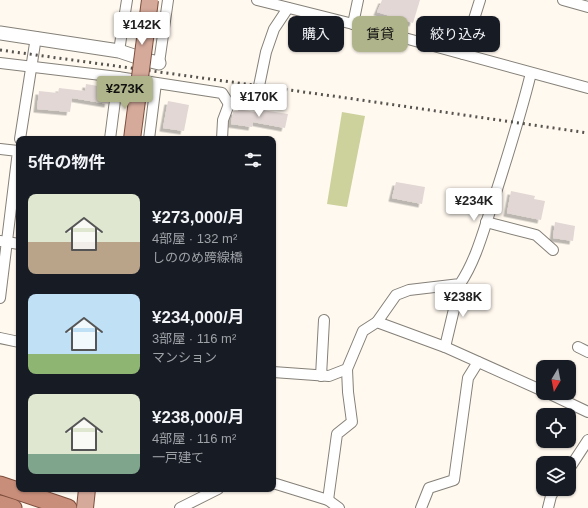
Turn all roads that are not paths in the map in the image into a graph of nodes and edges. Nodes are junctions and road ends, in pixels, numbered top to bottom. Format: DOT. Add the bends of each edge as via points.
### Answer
graph roads {
  1 [pos="127,0"];
  2 [pos="150,0"];
  3 [pos="168,0"];
  4 [pos="257,0"];
  5 [pos="358,0"];
  6 [pos="480,0"];
  7 [pos="563,0"];
  8 [pos="588,6"];
  9 [pos="288,8"];
  10 [pos="355,16"];
  11 [pos="352,24"];
  12 [pos="0,33"];
  13 [pos="36,38"];
  14 [pos="408,39"];
  15 [pos="119,51"];
  16 [pos="463,54"];
  17 [pos="159,62"];
  18 [pos="0,63"];
  19 [pos="32,68"];
  20 [pos="531,73"];
  21 [pos="118,77"];
  22 [pos="156,83"];
  23 [pos="588,88"];
  24 [pos="229,104"];
  25 [pos="21,136"];
  26 [pos="110,136"];
  27 [pos="132,136"];
  28 [pos="149,136"];
  29 [pos="222,136"];
  30 [pos="16,148"];
  31 [pos="0,149"];
  32 [pos="16,161"];
  33 [pos="486,222"];
  34 [pos="4,242"];
  35 [pos="16,244"];
  36 [pos="553,250"];
  37 [pos="460,284"];
  38 [pos="0,298"];
  39 [pos="324,320"];
  40 [pos="377,322"];
  41 [pos="0,338"];
  42 [pos="16,341"];
  43 [pos="445,347"];
  44 [pos="578,348"];
  45 [pos="588,352"];
  46 [pos="478,362"];
  47 [pos="347,369"];
  48 [pos="276,372"];
  49 [pos="321,376"];
  50 [pos="536,388"];
  51 [pos="563,400"];
  52 [pos="588,412"];
  53 [pos="588,440"];
  54 [pos="576,458"];
  55 [pos="276,484"];
  56 [pos="0,485"];
  57 [pos="16,490"];
  58 [pos="21,492"];
  59 [pos="87,492"];
  60 [pos="212,492"];
  61 [pos="551,496"];
  62 [pos="328,500"];
  63 [pos="0,504"];
  64 [pos="12,508"];
  65 [pos="68,508"];
  66 [pos="85,508"];
  67 [pos="180,508"];
  68 [pos="340,508"];
  69 [pos="421,508"];
  70 [pos="548,508"];
  1 -- 15 [label="street"];
  2 -- 27 [label="main road, bridge"];
  3 -- 17 [label="street"];
  4 -- 9 [label="street"];
  5 -- 10 [label="street"];
  6 -- 16 [label="street"];
  7 -- 8 [label="street"];
  9 -- 11 [label="street"];
  9 -- 24 [label="street" via="274,29 259,86 254,93"];
  12 -- 13 [label="street"];
  13 -- 15 [label="street"];
  13 -- 19 [label="street"];
  14 -- 16 [label="street"];
  15 -- 17 [label="street"];
  16 -- 20 [label="street"];
  18 -- 19 [label="street"];
  19 -- 21 [label="street"];
  19 -- 25 [label="street"];
  20 -- 23 [label="street"];
  20 -- 33 [label="street" via="518,124"];
  21 -- 22 [label="street"];
  21 -- 26 [label="street"];
  22 -- 24 [label="street" via="222,93"];
  22 -- 28 [label="street"];
  24 -- 29 [label="street" via="223,120"];
  30 -- 31 [label="street"];
  32 -- 34 [label="street"];
  33 -- 36 [label="street" via="536,235"];
  33 -- 37 [label="street" via="475,255"];
  34 -- 35 [label="street"];
  34 -- 38 [label="street"];
  37 -- 40 [label="street" via="409,290 396,295"];
  37 -- 43 [label="street"];
  39 -- 49 [label="street"];
  40 -- 43 [label="street"];
  40 -- 47 [label="street" via="363,331"];
  41 -- 42 [label="street"];
  43 -- 46 [label="street"];
  44 -- 45 [label="street"];
  46 -- 50 [label="street"];
  46 -- 69 [label="street" via="468,378 454,480 429,488"];
  47 -- 49 [label="street" via="329,376"];
  47 -- 62 [label="street" via="352,422 337,434"];
  48 -- 49 [label="street"];
  51 -- 52 [label="street"];
  53 -- 54 [label="street"];
  55 -- 62 [label="street"];
  56 -- 57 [label="highway"];
  58 -- 65 [label="highway"];
  59 -- 66 [label="main road"];
  60 -- 67 [label="street"];
  61 -- 70 [label="street"];
  62 -- 68 [label="street"];
  63 -- 64 [label="highway"];
}
